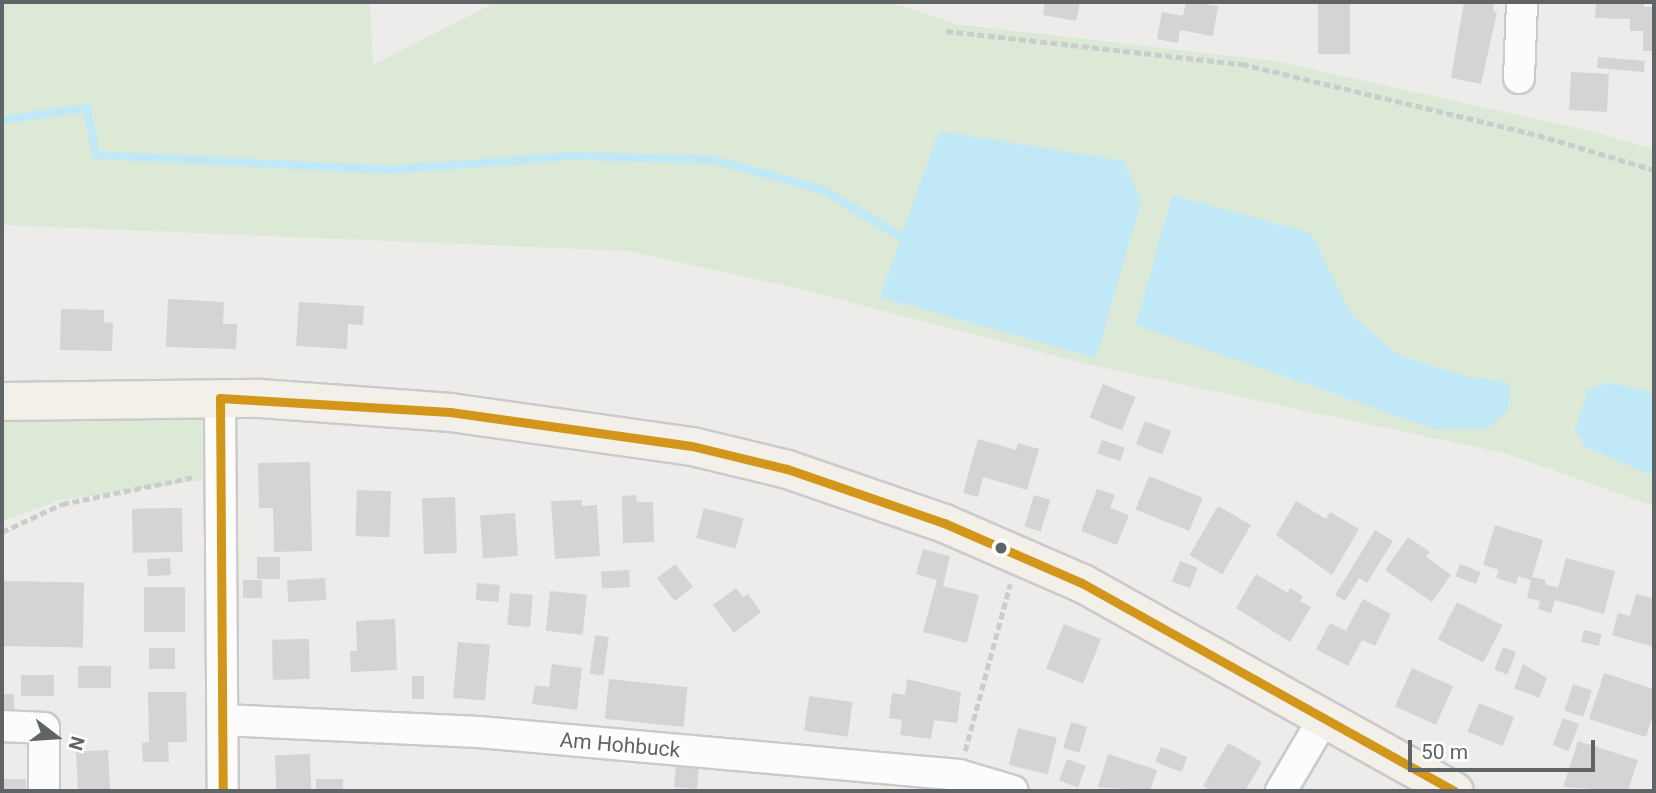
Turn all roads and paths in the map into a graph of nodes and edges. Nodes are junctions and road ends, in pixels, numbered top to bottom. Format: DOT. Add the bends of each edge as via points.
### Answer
graph roads {
  1 [pos="1522,2"];
  2 [pos="946,31"];
  3 [pos="1519,78"];
  4 [pos="1654,170"];
  5 [pos="220,398"];
  6 [pos="2,401"];
  7 [pos="219,472"];
  8 [pos="2,531"];
  9 [pos="1018,556"];
  10 [pos="1324,718"];
  11 [pos="223,720"];
  12 [pos="2,726"];
  13 [pos="959,775"];
  14 [pos="44,791"];
  15 [pos="223,791"];
  16 [pos="1013,791"];
  17 [pos="1281,791"];
  18 [pos="1454,791"];
  1 -- 3 [label="street"];
  2 -- 4 [label="path" via="1242,64 1538,135"];
  5 -- 6 [label="main road"];
  5 -- 7 [label="street"];
  5 -- 9 [label="main road" via="450,412 692,446 787,469 944,523"];
  7 -- 8 [label="path" via="62,505"];
  7 -- 11 [label="street"];
  9 -- 10 [label="main road" via="1082,583"];
  9 -- 13 [label="path"];
  10 -- 17 [label="street"];
  10 -- 18 [label="main road"];
  11 -- 13 [label="street, Am Hohbuck" via="479,732"];
  11 -- 15 [label="street"];
  12 -- 14 [label="street" via="44,728"];
  13 -- 16 [label="street, Am Hohbuck"];
}
